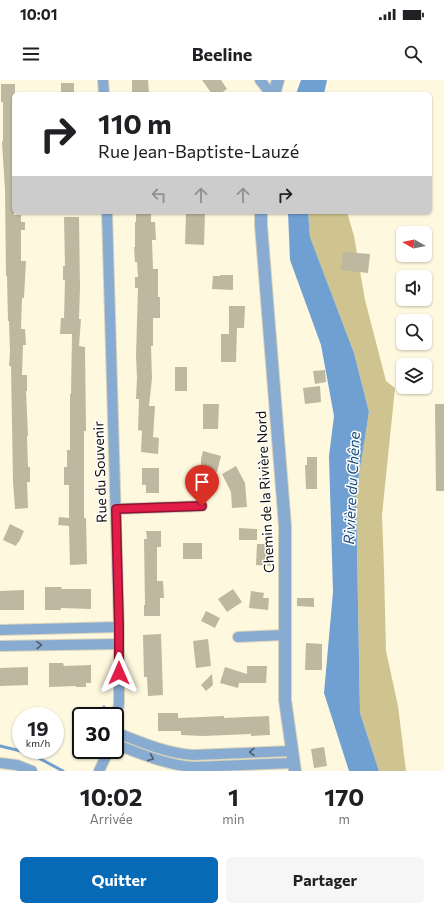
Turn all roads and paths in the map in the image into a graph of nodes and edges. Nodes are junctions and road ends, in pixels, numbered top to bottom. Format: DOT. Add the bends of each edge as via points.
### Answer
graph roads {
  1 [pos="103,80"];
  2 [pos="260,80"];
  3 [pos="278,80"];
  4 [pos="104,92"];
  5 [pos="270,92"];
  6 [pos="273,92"];
  7 [pos="107,214"];
  8 [pos="262,214"];
  9 [pos="202,506"];
  10 [pos="116,509"];
  11 [pos="119,627"];
  12 [pos="0,630"];
  13 [pos="285,635"];
  14 [pos="238,637"];
  15 [pos="119,644"];
  16 [pos="0,646"];
  17 [pos="118,707"];
  18 [pos="124,735"];
  19 [pos="124,748"];
  20 [pos="292,751"];
  21 [pos="105,759"];
  22 [pos="0,763"];
  23 [pos="294,767"];
  24 [pos="32,771"];
  25 [pos="99,771"];
  1 -- 4 [label="street"];
  2 -- 5 [label="street"];
  3 -- 6 [label="street"];
  7 -- 10 [label="street, Rue du Souvenir"];
  8 -- 13 [label="street, Chemin de la Rivière Nord" via="260,225 285,526"];
  9 -- 10 [label="street"];
  10 -- 11 [label="street, Rue du Souvenir"];
  11 -- 12 [label="street"];
  11 -- 15 [label="street, Rue du Souvenir"];
  13 -- 14 [label="street"];
  13 -- 20 [label="street, Chemin de la Rivière Nord" via="285,700"];
  16 -- 15 [label="street, one-way"];
  15 -- 17 [label="street, Rue du Souvenir"];
  20 -- 18 [label="street, one-way" via="179,754 157,749"];
  19 -- 23 [label="street, one-way" via="158,761 180,766"];
  20 -- 23 [label="street, Chemin de la Rivière Nord"];
  21 -- 25 [label="street"];
  22 -- 24 [label="street" via="17,765"];
}
